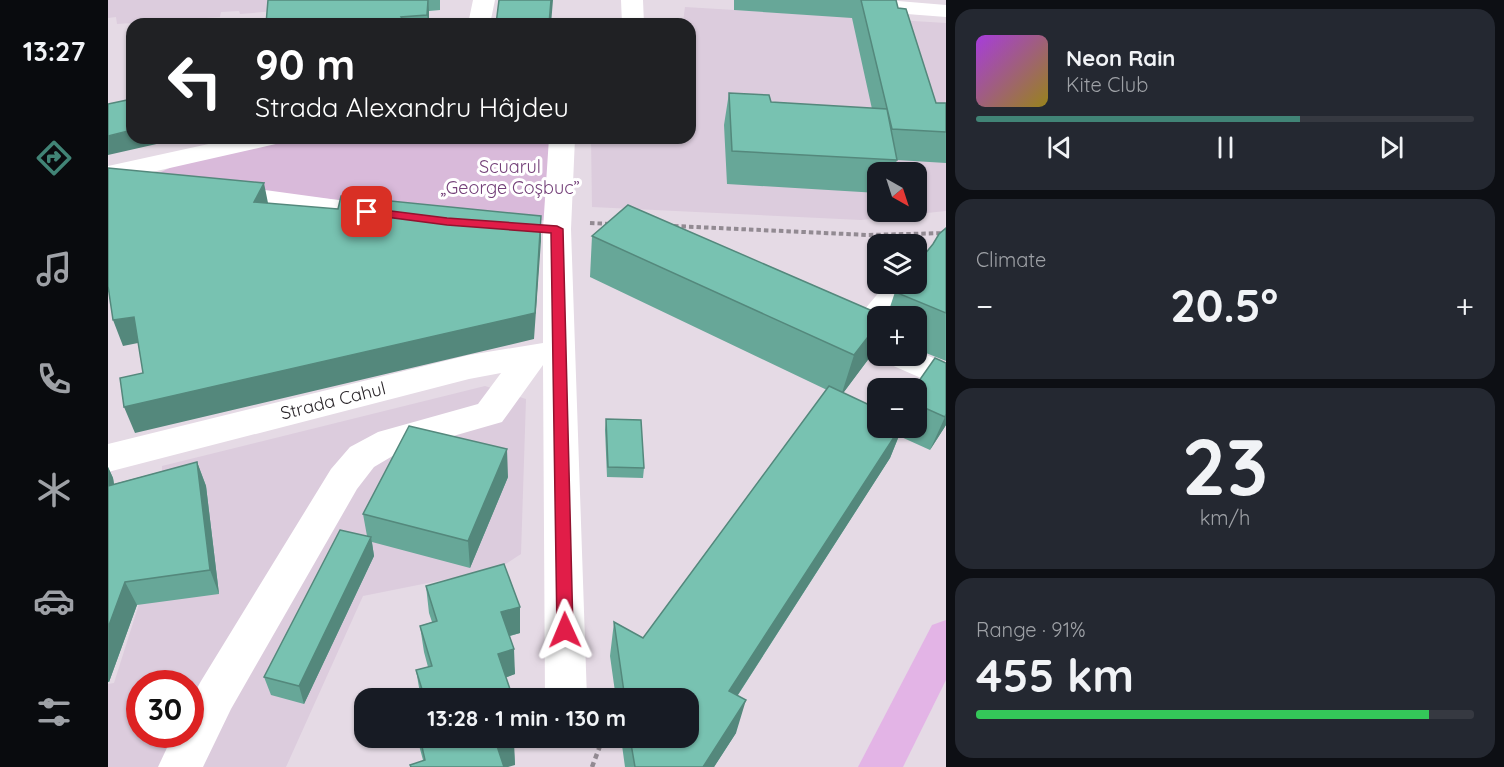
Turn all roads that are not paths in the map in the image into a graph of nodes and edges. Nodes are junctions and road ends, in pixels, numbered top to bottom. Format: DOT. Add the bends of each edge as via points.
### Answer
graph roads {
  1 [pos="484,0"];
  2 [pos="632,0"];
  3 [pos="802,0"];
  4 [pos="943,0"];
  5 [pos="946,10"];
  6 [pos="480,18"];
  7 [pos="633,18"];
  8 [pos="244,144"];
  9 [pos="561,144"];
  10 [pos="108,174"];
  11 [pos="108,184"];
  12 [pos="163,188"];
  13 [pos="196,190"];
  14 [pos="402,216"];
  15 [pos="830,323"];
  16 [pos="867,341"];
  17 [pos="545,354"];
  18 [pos="922,366"];
  19 [pos="946,377"];
  20 [pos="108,458"];
  21 [pos="946,638"];
  22 [pos="565,688"];
  23 [pos="180,767"];
  24 [pos="880,767"];
  1 -- 6 [label="street"];
  2 -- 7 [label="street"];
  3 -- 5 [label="street"];
  4 -- 5 [label="street"];
  8 -- 10 [label="street"];
  9 -- 17 [label="street" via="549,226"];
  11 -- 12 [label="street"];
  13 -- 14 [label="street"];
  15 -- 16 [label="street"];
  17 -- 20 [label="street, Strada Cahul" via="469,367"];
  17 -- 22 [label="street"];
  17 -- 23 [label="street" via="490,413 390,441 362,457 344,480 216,695"];
  18 -- 19 [label="street"];
  21 -- 24 [label="main road"];
}
